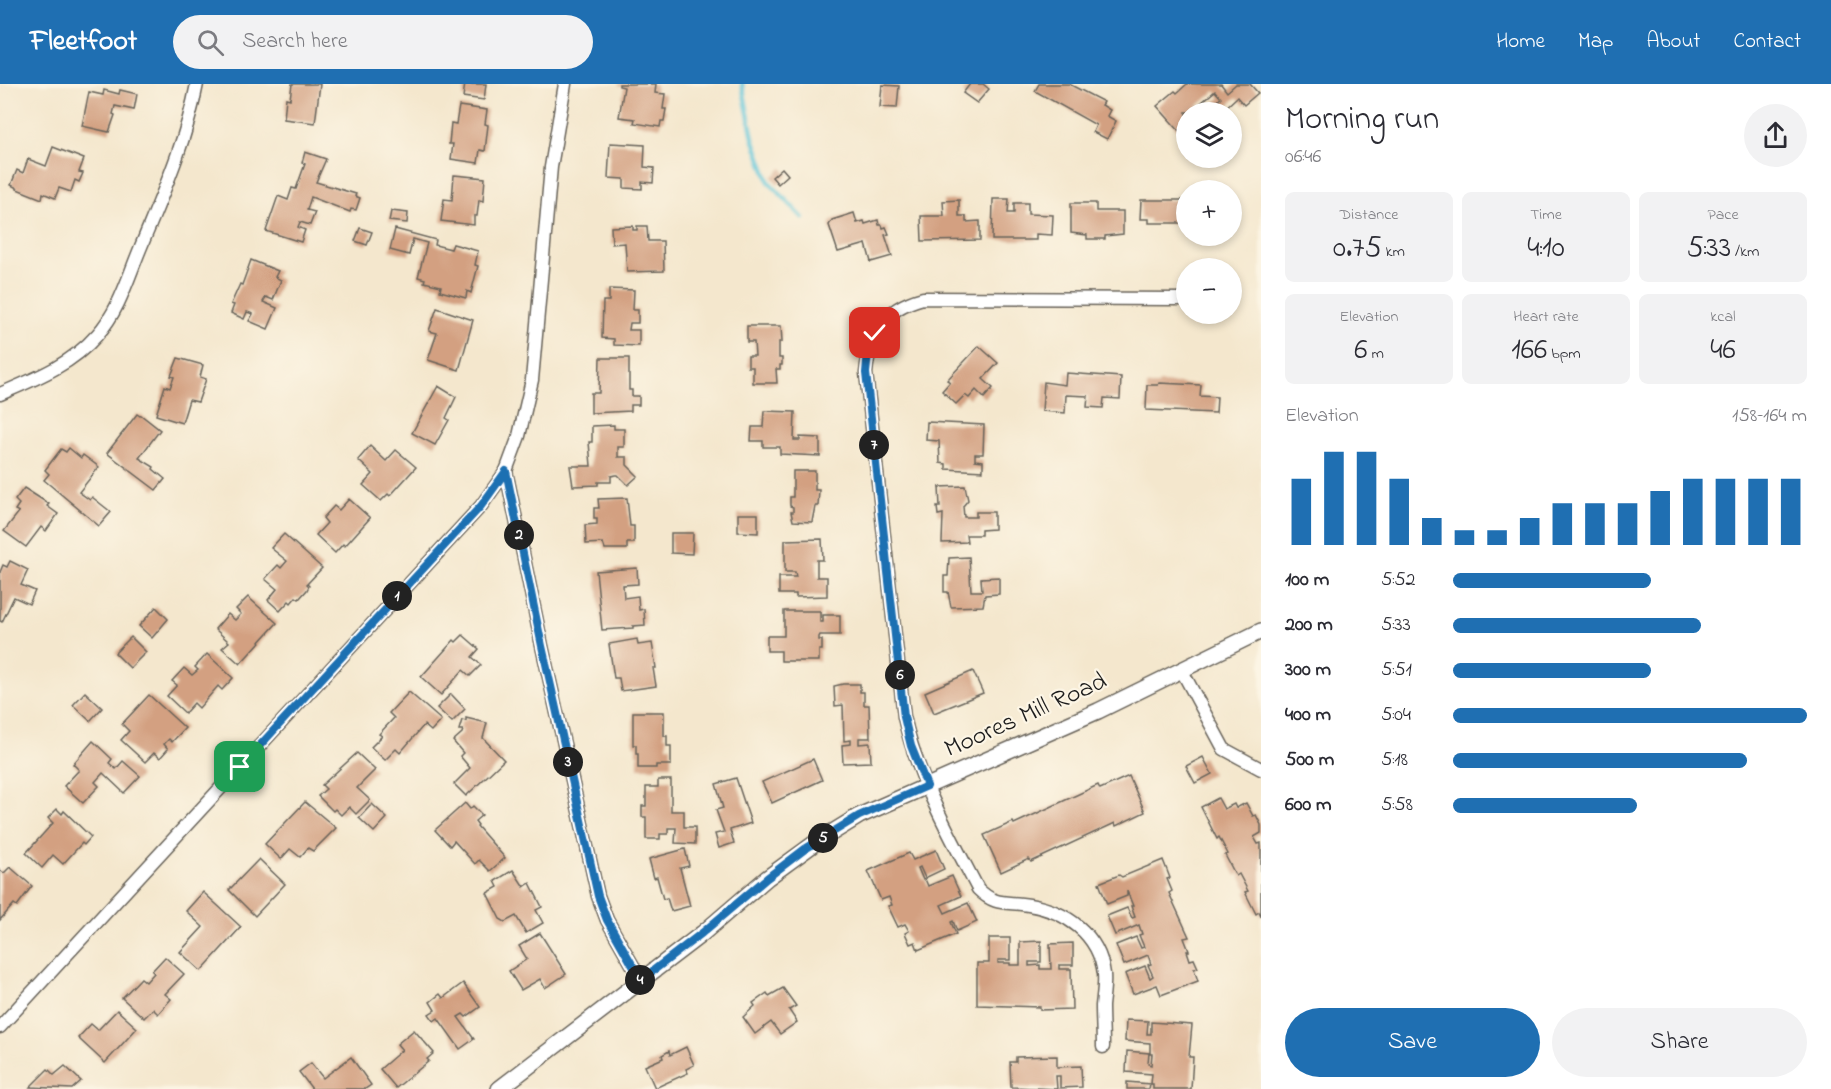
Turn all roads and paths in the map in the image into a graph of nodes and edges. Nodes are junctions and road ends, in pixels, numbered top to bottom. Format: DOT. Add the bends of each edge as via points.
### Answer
graph roads {
  1 [pos="197,84"];
  2 [pos="566,84"];
  3 [pos="1176,299"];
  4 [pos="0,394"];
  5 [pos="506,471"];
  6 [pos="1261,631"];
  7 [pos="1182,671"];
  8 [pos="1261,769"];
  9 [pos="927,786"];
  10 [pos="641,980"];
  11 [pos="0,1028"];
  12 [pos="1103,1047"];
  13 [pos="499,1089"];
  1 -- 4 [label="street" via="172,171 117,307 98,335 71,360"];
  2 -- 5 [label="street" via="551,167 532,380"];
  3 -- 9 [label="street" via="923,298 894,310 875,333 866,373 904,717"];
  5 -- 10 [label="street" via="598,896"];
  5 -- 11 [label="street" via="481,506"];
  6 -- 7 [label="street, Moores Mill Road"];
  7 -- 8 [label="street" via="1224,749"];
  7 -- 9 [label="street, Moores Mill Road"];
  9 -- 10 [label="street, Moores Mill Road" via="859,816 805,849"];
  9 -- 12 [label="street" via="978,889 987,898 997,903 1042,907 1080,926 1091,938 1104,973"];
  10 -- 13 [label="street, Moores Mill Road"];
}
